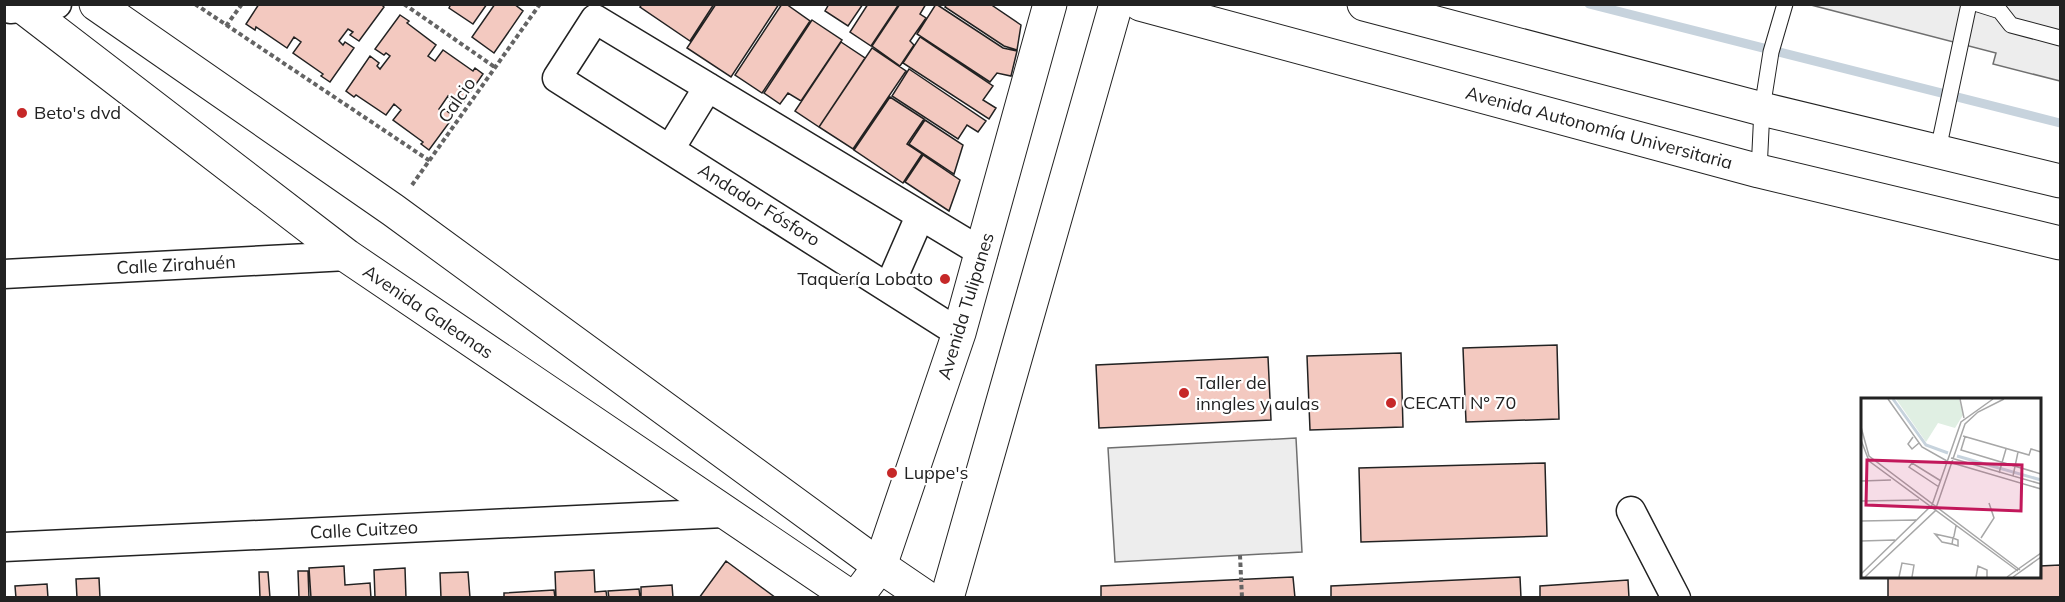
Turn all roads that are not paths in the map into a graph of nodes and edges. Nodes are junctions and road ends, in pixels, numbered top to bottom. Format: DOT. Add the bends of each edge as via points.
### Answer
graph roads {
  1 [pos="57,4"];
  2 [pos="96,4"];
  3 [pos="1050,4"];
  4 [pos="1116,4"];
  5 [pos="1140,4"];
  6 [pos="1364,4"];
  7 [pos="1785,4"];
  8 [pos="1969,4"];
  9 [pos="1978,4"];
  10 [pos="16,7"];
  11 [pos="2061,38"];
  12 [pos="708,87"];
  13 [pos="1762,109"];
  14 [pos="670,149"];
  15 [pos="1938,150"];
  16 [pos="1759,171"];
  17 [pos="2061,181"];
  18 [pos="920,216"];
  19 [pos="2061,243"];
  20 [pos="982,253"];
  21 [pos="347,256"];
  22 [pos="4,274"];
  23 [pos="889,287"];
  24 [pos="959,333"];
  25 [pos="1632,511"];
  26 [pos="724,513"];
  27 [pos="4,547"];
  28 [pos="880,566"];
  29 [pos="854,597"];
  30 [pos="927,597"];
  31 [pos="947,597"];
  32 [pos="1676,597"];
  1 -- 10 [label="street"];
  2 -- 28 [label="main road" via="393,210"];
  3 -- 20 [label="main road, Avenida Tulipanes"];
  4 -- 31 [label="main road"];
  5 -- 16 [label="main road, Avenida Autonomía Universitaria"];
  6 -- 13 [label="main road"];
  7 -- 13 [label="lane" via="1771,52"];
  8 -- 15 [label="lane"];
  9 -- 11 [label="lane" via="2000,11 2011,25"];
  10 -- 21 [label="main road, Avenida Galeanas"];
  12 -- 14 [label="street"];
  12 -- 14 [label="street, Andador Fósforo" via="595,19 557,78"];
  12 -- 18 [label="street"];
  13 -- 15 [label="main road"];
  13 -- 16 [label="lane"];
  14 -- 23 [label="street, Andador Fósforo"];
  15 -- 17 [label="main road"];
  16 -- 19 [label="main road, Avenida Autonomía Universitaria"];
  18 -- 20 [label="street"];
  18 -- 23 [label="street"];
  20 -- 24 [label="main road, Avenida Tulipanes"];
  21 -- 22 [label="street, Calle Zirahuén"];
  21 -- 26 [label="main road, Avenida Galeanas"];
  23 -- 24 [label="street, Andador Fósforo"];
  24 -- 28 [label="main road, Avenida Tulipanes"];
  25 -- 32 [label="street"];
  26 -- 27 [label="street, Calle Cuitzeo"];
  26 -- 29 [label="main road, Avenida Galeanas"];
  28 -- 29 [label="main road, Avenida Tulipanes"];
  28 -- 30 [label="main road"];
}
